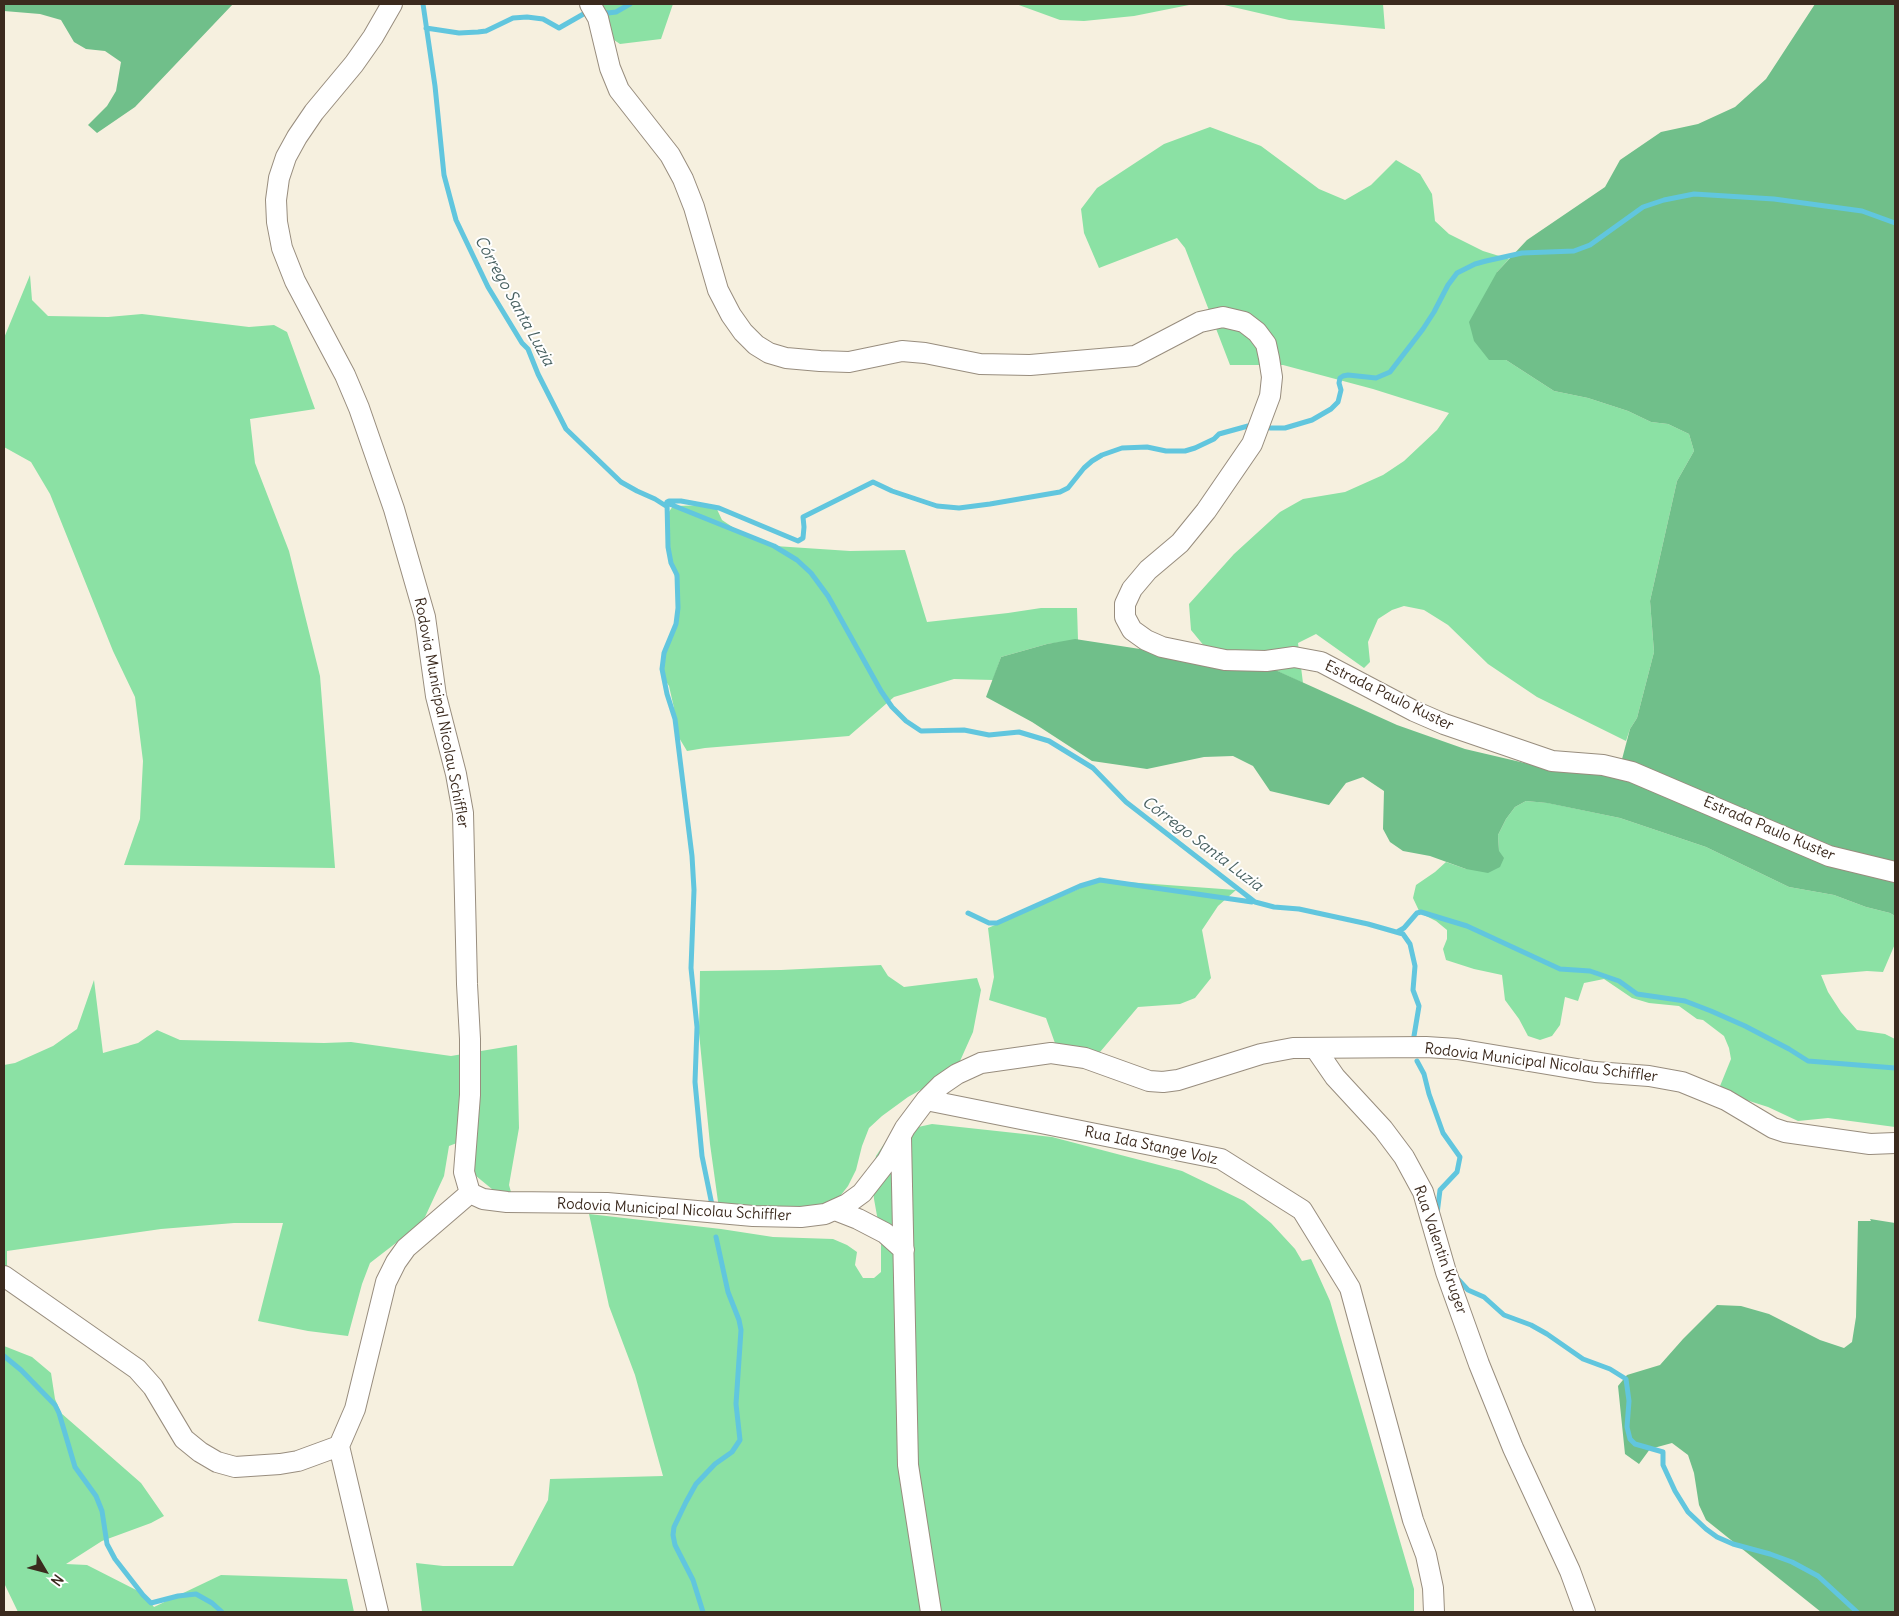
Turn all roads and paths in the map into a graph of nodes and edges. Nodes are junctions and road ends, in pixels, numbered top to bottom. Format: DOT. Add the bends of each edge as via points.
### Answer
graph roads {
  1 [pos="392,4"];
  2 [pos="590,4"];
  3 [pos="1895,872"];
  4 [pos="1315,1048"];
  5 [pos="926,1100"];
  6 [pos="901,1136"];
  7 [pos="1895,1143"];
  8 [pos="470,1192"];
  9 [pos="835,1210"];
  10 [pos="904,1250"];
  11 [pos="4,1276"];
  12 [pos="339,1446"];
  13 [pos="378,1612"];
  14 [pos="931,1612"];
  15 [pos="1434,1612"];
  16 [pos="1585,1612"];
  1 -- 8 [label="street, Rodovia Municipal Nicolau Schiffler" via="354,64 314,112 286,157 279,178 277,222 282,248 295,281 345,374 359,408 394,509 425,617 436,696 463,813 470,1039 470,1095 464,1172"];
  2 -- 3 [label="street, Estrada Paulo Kuster" via="598,18 610,68 620,90 670,155 683,179 718,290 743,332 769,353 820,362 849,362 902,351 980,364 1030,365 1135,356 1200,322 1223,317 1244,322 1256,332 1266,344 1272,377 1270,396 1252,444 1217,496 1180,542 1132,589 1125,604 1125,617 1132,630 1146,640 1162,647 1225,660 1294,657 1321,662 1444,724 1552,761 1603,765 1632,772 1829,856"];
  4 -- 5 [label="street, Rodovia Municipal Nicolau Schiffler" via="1261,1054 1163,1082 1149,1081 1085,1058 1051,1053 981,1063 941,1085"];
  4 -- 7 [label="street, Rodovia Municipal Nicolau Schiffler" via="1449,1049 1595,1072 1665,1079 1696,1087 1785,1132 1870,1144"];
  4 -- 16 [label="street, Rua Valentin Kruger" via="1335,1077 1383,1128 1404,1156 1423,1192 1446,1272 1479,1364"];
  5 -- 6 [label="street, Rodovia Municipal Nicolau Schiffler"];
  5 -- 15 [label="street, Rua Ida Stange Volz" via="1222,1159 1302,1210 1350,1288 1413,1520 1426,1554"];
  6 -- 9 [label="street, Rodovia Municipal Nicolau Schiffler" via="887,1161 862,1193"];
  6 -- 10 [label="street"];
  8 -- 9 [label="street, Rodovia Municipal Nicolau Schiffler" via="483,1199 507,1202 607,1203 753,1216 807,1216"];
  8 -- 12 [label="street" via="406,1248 396,1262 386,1282 355,1409"];
  9 -- 10 [label="street" via="885,1233"];
  10 -- 14 [label="street" via="908,1465"];
  11 -- 12 [label="street" via="136,1370 153,1387 184,1439 217,1462 235,1467 280,1464"];
  12 -- 13 [label="street"];
}
